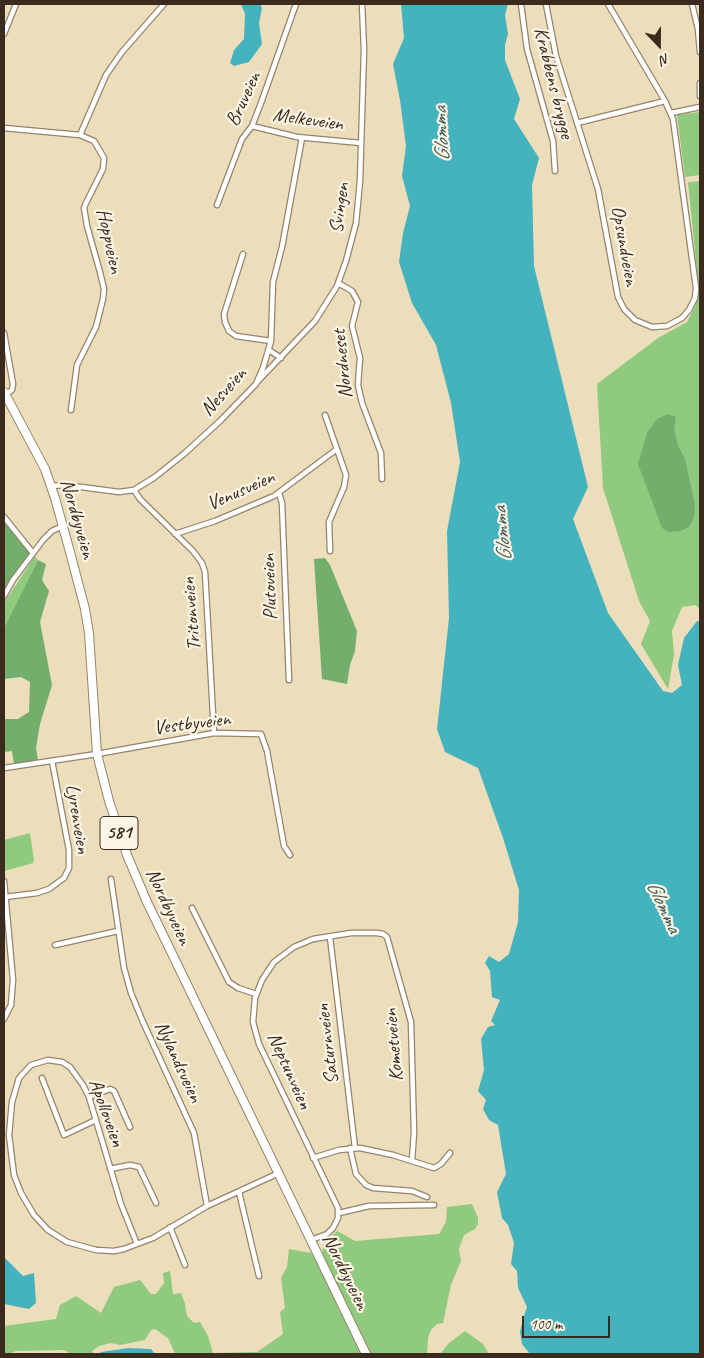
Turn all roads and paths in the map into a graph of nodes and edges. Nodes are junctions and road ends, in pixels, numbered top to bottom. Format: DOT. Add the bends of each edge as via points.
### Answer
graph roads {
  1 [pos="16,4"];
  2 [pos="164,4"];
  3 [pos="296,4"];
  4 [pos="362,4"];
  5 [pos="521,4"];
  6 [pos="546,4"];
  7 [pos="608,4"];
  8 [pos="692,4"];
  9 [pos="4,34"];
  10 [pos="700,52"];
  11 [pos="700,83"];
  12 [pos="700,96"];
  13 [pos="665,101"];
  14 [pos="700,107"];
  15 [pos="671,112"];
  16 [pos="577,123"];
  17 [pos="252,126"];
  18 [pos="4,128"];
  19 [pos="80,134"];
  20 [pos="302,138"];
  21 [pos="360,143"];
  22 [pos="555,170"];
  23 [pos="217,205"];
  24 [pos="243,254"];
  25 [pos="338,283"];
  26 [pos="4,333"];
  27 [pos="271,341"];
  28 [pos="269,350"];
  29 [pos="281,358"];
  30 [pos="256,384"];
  31 [pos="4,394"];
  32 [pos="71,410"];
  33 [pos="325,415"];
  34 [pos="337,449"];
  35 [pos="382,479"];
  36 [pos="51,486"];
  37 [pos="134,490"];
  38 [pos="279,493"];
  39 [pos="4,517"];
  40 [pos="63,526"];
  41 [pos="175,534"];
  42 [pos="330,551"];
  43 [pos="33,553"];
  44 [pos="4,596"];
  45 [pos="289,680"];
  46 [pos="214,733"];
  47 [pos="97,754"];
  48 [pos="52,761"];
  49 [pos="4,768"];
  50 [pos="290,855"];
  51 [pos="111,879"];
  52 [pos="4,881"];
  53 [pos="5,897"];
  54 [pos="192,908"];
  55 [pos="118,931"];
  56 [pos="382,933"];
  57 [pos="330,937"];
  58 [pos="55,944"];
  59 [pos="256,994"];
  60 [pos="4,1019"];
  61 [pos="42,1078"];
  62 [pos="89,1097"];
  63 [pos="96,1120"];
  64 [pos="130,1128"];
  65 [pos="353,1148"];
  66 [pos="450,1153"];
  67 [pos="313,1158"];
  68 [pos="412,1161"];
  69 [pos="110,1169"];
  70 [pos="279,1173"];
  71 [pos="239,1192"];
  72 [pos="427,1197"];
  73 [pos="156,1204"];
  74 [pos="434,1205"];
  75 [pos="207,1206"];
  76 [pos="338,1213"];
  77 [pos="170,1228"];
  78 [pos="311,1240"];
  79 [pos="137,1244"];
  80 [pos="185,1265"];
  81 [pos="259,1276"];
  82 [pos="366,1354"];
  1 -- 9 [label="street"];
  2 -- 19 [label="street" via="106,74"];
  3 -- 17 [label="street, Bruveien"];
  4 -- 21 [label="street, Svingen" via="364,50"];
  5 -- 22 [label="street, Krabbens brygge" via="526,49 553,141"];
  6 -- 16 [label="street, Opsundveien" via="556,56"];
  7 -- 13 [label="street, Opsundveien"];
  8 -- 10 [label="street"];
  11 -- 12 [label="street"];
  13 -- 15 [label="street, Opsundveien"];
  13 -- 16 [label="street"];
  14 -- 15 [label="street"];
  15 -- 16 [label="street, Opsundveien" via="696,288 686,314 661,327 635,320 618,297 598,189"];
  17 -- 20 [label="street, Melkeveien"];
  17 -- 23 [label="street, Bruveien" via="242,139"];
  18 -- 19 [label="street"];
  19 -- 32 [label="street, Hoppveien" via="94,141 104,158 84,208 104,289 99,319 77,365"];
  20 -- 21 [label="street, Melkeveien"];
  20 -- 27 [label="street, Nesveien" via="273,282"];
  21 -- 25 [label="street, Svingen" via="357,212"];
  24 -- 27 [label="street" via="224,314 225,324 236,336"];
  25 -- 29 [label="street, Svingen" via="315,321"];
  25 -- 35 [label="street, Nordneset" via="357,298 352,326 360,358 358,385 380,450"];
  26 -- 31 [label="street" via="13,384 11,391"];
  27 -- 28 [label="street, Nesveien"];
  28 -- 29 [label="street"];
  28 -- 30 [label="street, Nesveien"];
  29 -- 30 [label="street, Svingen"];
  30 -- 37 [label="street, Nesveien" via="185,453"];
  31 -- 36 [label="main road, Nordbyveien / 581"];
  33 -- 34 [label="street"];
  34 -- 38 [label="street, Venusveien"];
  34 -- 42 [label="street" via="346,479 329,522"];
  36 -- 37 [label="street" via="66,484 119,492"];
  36 -- 40 [label="main road, Nordbyveien / 581"];
  37 -- 41 [label="street, Tritonveien"];
  38 -- 41 [label="street, Venusveien"];
  38 -- 45 [label="street, Plutoveien"];
  39 -- 43 [label="street"];
  40 -- 43 [label="street" via="52,531"];
  40 -- 47 [label="main road, Nordbyveien / 581" via="88,620"];
  41 -- 46 [label="street, Tritonveien" via="198,557 206,574"];
  43 -- 44 [label="street"];
  46 -- 47 [label="street, Vestbyveien"];
  46 -- 50 [label="street, Vestbyveien" via="261,734 284,846"];
  47 -- 48 [label="street, Vestbyveien"];
  47 -- 70 [label="main road, Nordbyveien / 581" via="120,837 139,886"];
  48 -- 49 [label="street, Vestbyveien"];
  48 -- 53 [label="street, Lyrenveien" via="69,850 69,868 64,878 49,889"];
  51 -- 55 [label="street, Nylandsveien"];
  52 -- 53 [label="street"];
  53 -- 60 [label="street" via="13,980 11,1005"];
  54 -- 59 [label="street" via="230,982"];
  55 -- 58 [label="street"];
  55 -- 75 [label="street, Nylandsveien" via="124,968 134,1000 194,1133"];
  56 -- 57 [label="street, Neptunveien" via="358,932"];
  56 -- 68 [label="street, Kometveien" via="388,939 412,1022"];
  57 -- 59 [label="street, Neptunveien" via="303,942 284,953 267,971"];
  57 -- 65 [label="street, Saturnveien"];
  59 -- 67 [label="street, Neptunveien" via="253,1015 257,1039"];
  61 -- 63 [label="street" via="64,1135"];
  62 -- 63 [label="street, Apolloveien"];
  62 -- 64 [label="street" via="110,1089 114,1091"];
  62 -- 79 [label="street, Apolloveien" via="76,1074 62,1062 35,1063 21,1074 14,1095 10,1126 16,1182 34,1215 61,1239 96,1250 118,1251"];
  63 -- 69 [label="street, Apolloveien"];
  65 -- 67 [label="street"];
  65 -- 68 [label="street"];
  65 -- 72 [label="street, Saturnveien" via="356,1174 366,1185 412,1191"];
  66 -- 68 [label="street" via="437,1167"];
  67 -- 76 [label="street, Neptunveien"];
  69 -- 73 [label="street" via="139,1167"];
  69 -- 79 [label="street, Apolloveien"];
  70 -- 71 [label="street, Apolloveien"];
  70 -- 78 [label="main road, Nordbyveien / 581"];
  71 -- 75 [label="street, Apolloveien"];
  71 -- 81 [label="street"];
  74 -- 76 [label="street" via="369,1206"];
  75 -- 77 [label="street, Apolloveien"];
  76 -- 78 [label="street" via="330,1232"];
  77 -- 79 [label="street, Apolloveien"];
  77 -- 80 [label="street"];
  78 -- 82 [label="main road, Nordbyveien / 581"];
}
